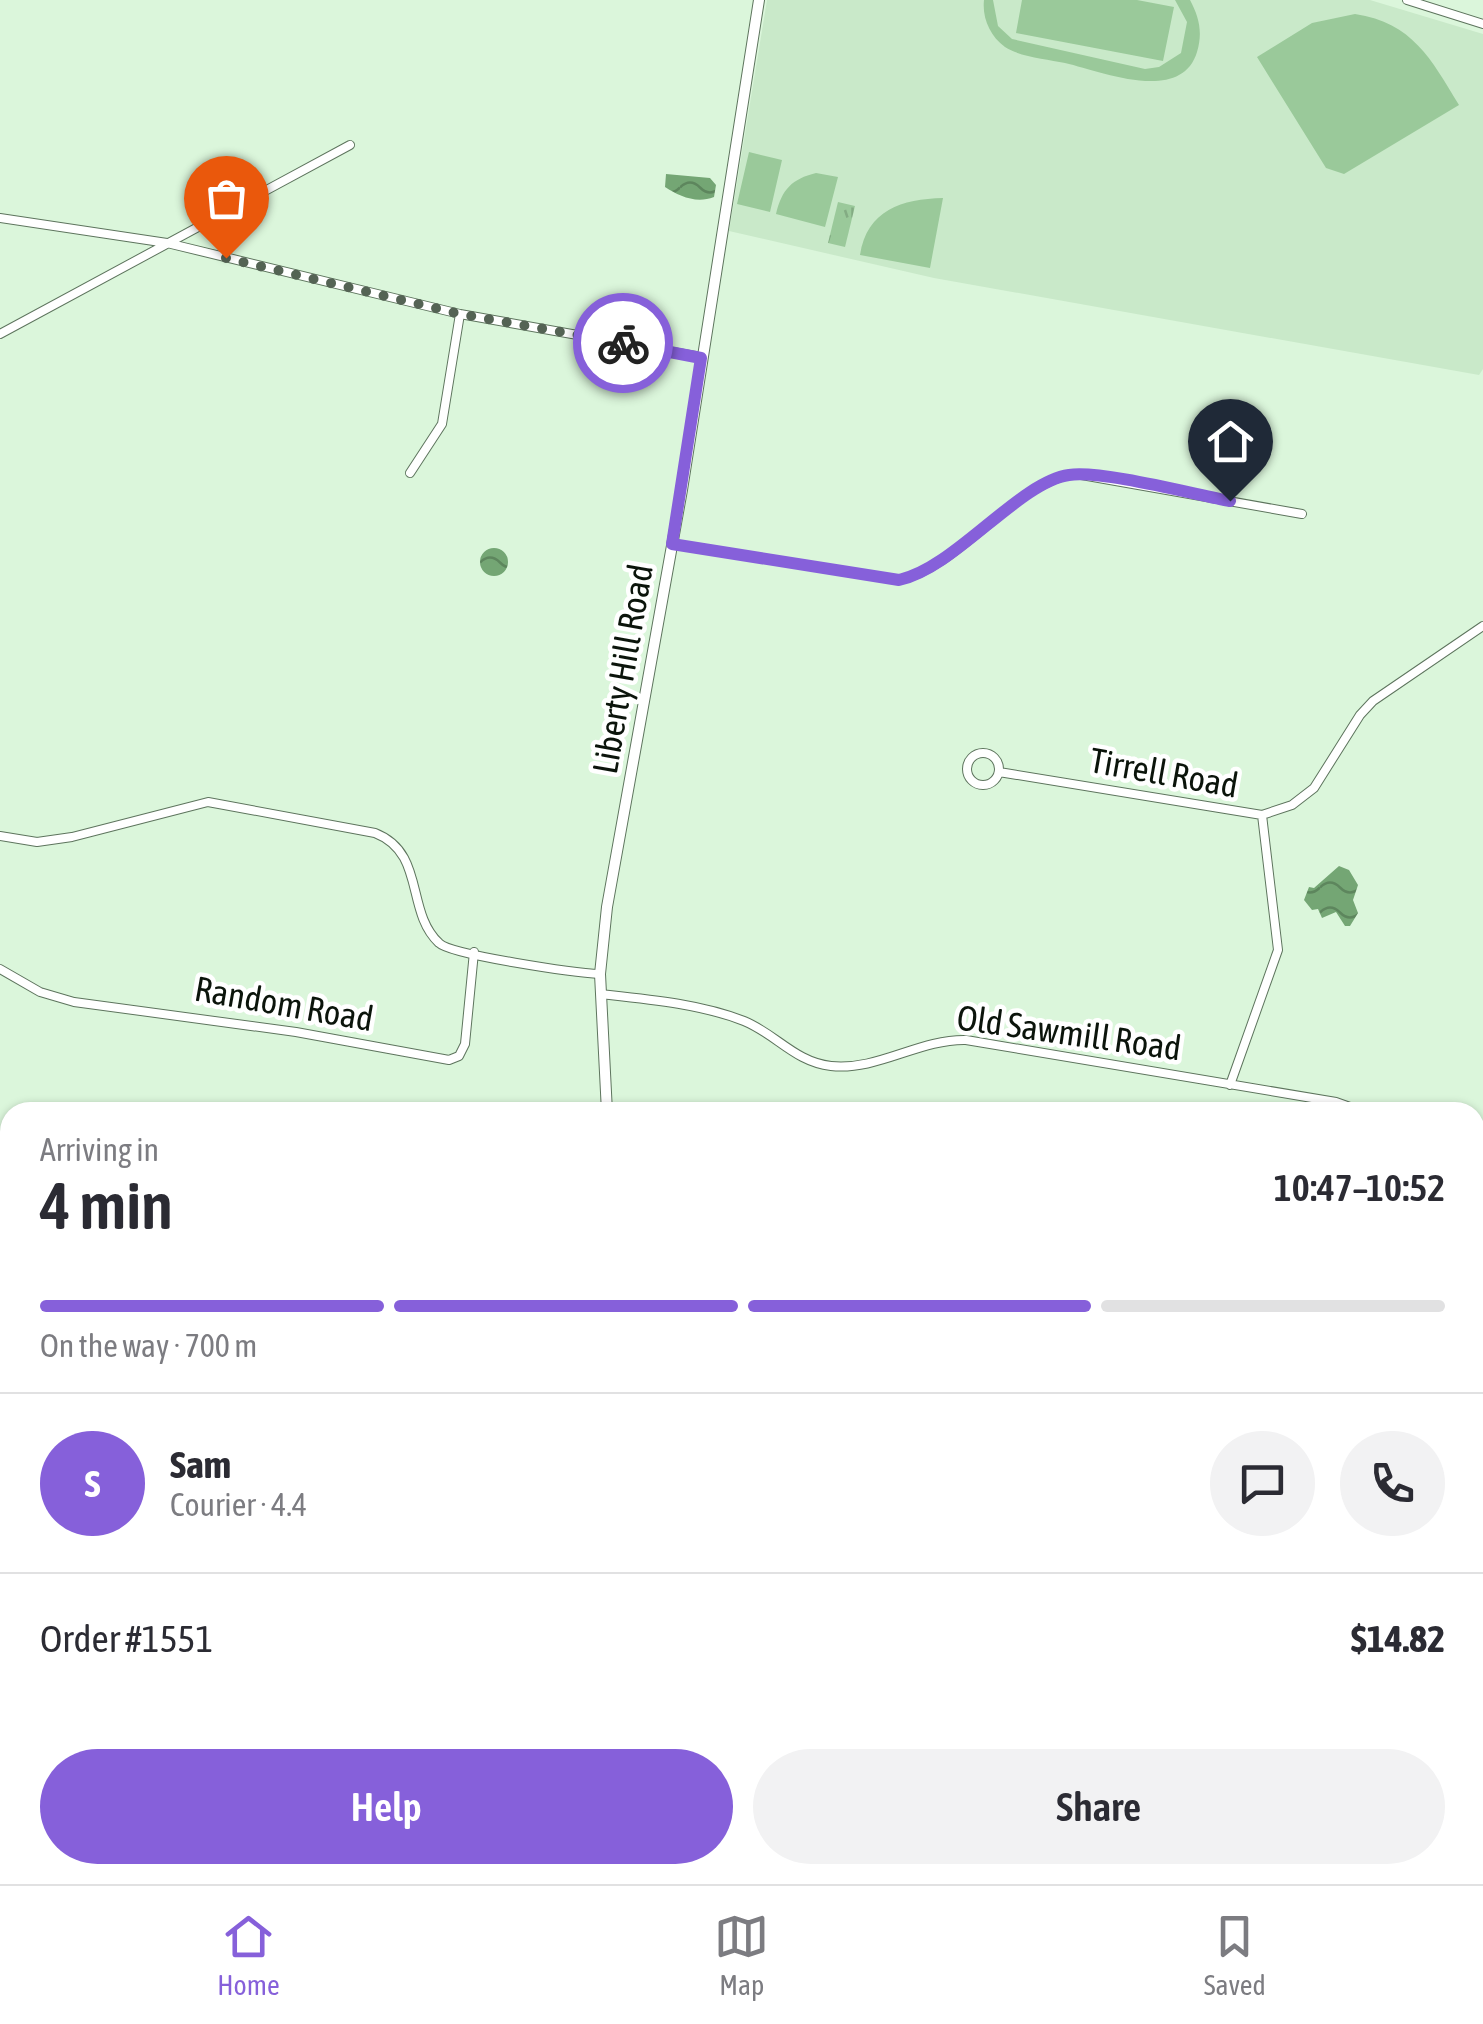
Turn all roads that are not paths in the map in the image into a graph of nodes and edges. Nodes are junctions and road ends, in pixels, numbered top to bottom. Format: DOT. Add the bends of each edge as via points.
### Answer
graph roads {
  1 [pos="759,0"];
  2 [pos="1407,0"];
  3 [pos="1483,24"];
  4 [pos="350,145"];
  5 [pos="0,218"];
  6 [pos="167,244"];
  7 [pos="460,314"];
  8 [pos="0,334"];
  9 [pos="701,358"];
  10 [pos="410,473"];
  11 [pos="1302,514"];
  12 [pos="672,544"];
  13 [pos="1483,626"];
  14 [pos="999,772"];
  15 [pos="1262,816"];
  16 [pos="0,836"];
  17 [pos="474,952"];
  18 [pos="0,969"];
  19 [pos="600,974"];
  20 [pos="601,994"];
  21 [pos="1230,1085"];
  22 [pos="606,1102"];
  23 [pos="1336,1102"];
  1 -- 9 [label="street, Liberty Hill Road"];
  2 -- 3 [label="street"];
  4 -- 6 [label="street"];
  5 -- 6 [label="street"];
  6 -- 7 [label="street"];
  6 -- 8 [label="street"];
  7 -- 9 [label="street"];
  7 -- 10 [label="street" via="442,424"];
  9 -- 12 [label="street, Liberty Hill Road"];
  11 -- 12 [label="street" via="1076,474 1050,482 926,570 899,580"];
  12 -- 19 [label="street, Liberty Hill Road"];
  13 -- 15 [label="street, Tirrell Road" via="1373,701 1314,788"];
  14 -- 14 [label="street, Tirrell Road" via="994,781 978,784 968,763 989,754"];
  14 -- 15 [label="street, Tirrell Road"];
  15 -- 21 [label="street" via="1278,950"];
  16 -- 17 [label="street" via="37,842 72,837 208,802 375,833 405,856 434,936 456,953"];
  17 -- 18 [label="street, Random Road" via="465,1044 449,1060 74,1002"];
  17 -- 19 [label="street"];
  19 -- 20 [label="street, Liberty Hill Road"];
  20 -- 21 [label="street, Old Sawmill Road" via="745,1022 797,1057 834,1066 966,1040"];
  20 -- 22 [label="street, Liberty Hill Road"];
  21 -- 23 [label="street, Old Sawmill Road"];
}
